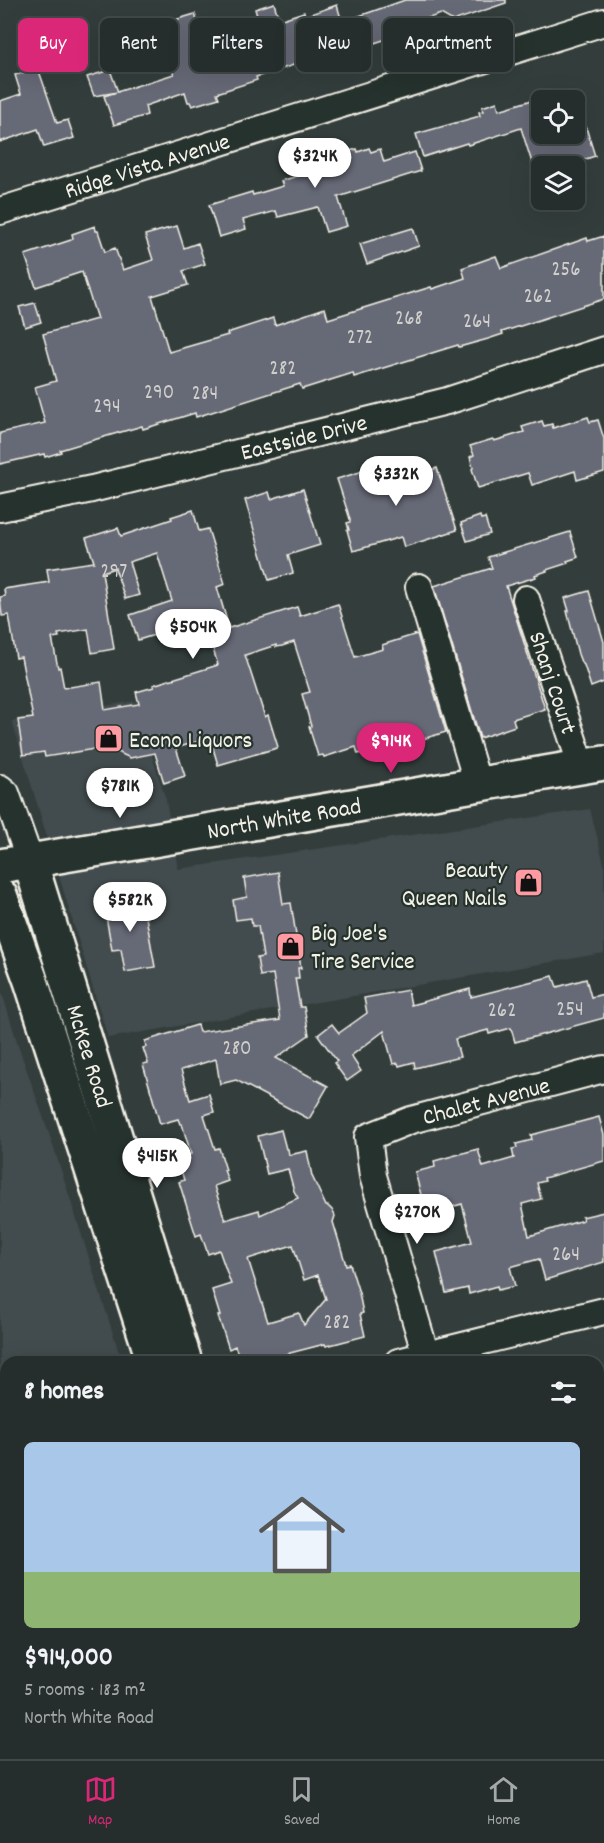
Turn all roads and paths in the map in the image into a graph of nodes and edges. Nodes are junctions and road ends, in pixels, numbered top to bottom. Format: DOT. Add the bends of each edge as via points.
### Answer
graph roads {
  1 [pos="604,22"];
  2 [pos="0,211"];
  3 [pos="604,350"];
  4 [pos="0,508"];
  5 [pos="419,587"];
  6 [pos="526,599"];
  7 [pos="593,765"];
  8 [pos="478,785"];
  9 [pos="0,788"];
  10 [pos="15,863"];
  11 [pos="0,895"];
  12 [pos="604,1069"];
  13 [pos="604,1311"];
  14 [pos="152,1356"];
  15 [pos="183,1356"];
  16 [pos="426,1356"];
  17 [pos="438,1356"];
  1 -- 2 [label="street, Ridge Vista Avenue"];
  3 -- 4 [label="street, Eastside Drive" via="447,401"];
  5 -- 8 [label="street"];
  6 -- 7 [label="street, Shanj Court"];
  7 -- 8 [label="main road, North White Road"];
  8 -- 10 [label="main road, North White Road"];
  9 -- 10 [label="street, McKee Road" via="6,794"];
  10 -- 15 [label="main road, McKee Road"];
  11 -- 14 [label="main road, McKee Road"];
  12 -- 16 [label="street, Chalet Avenue" via="411,1119 368,1137 373,1176"];
  13 -- 17 [label="street"];
}
